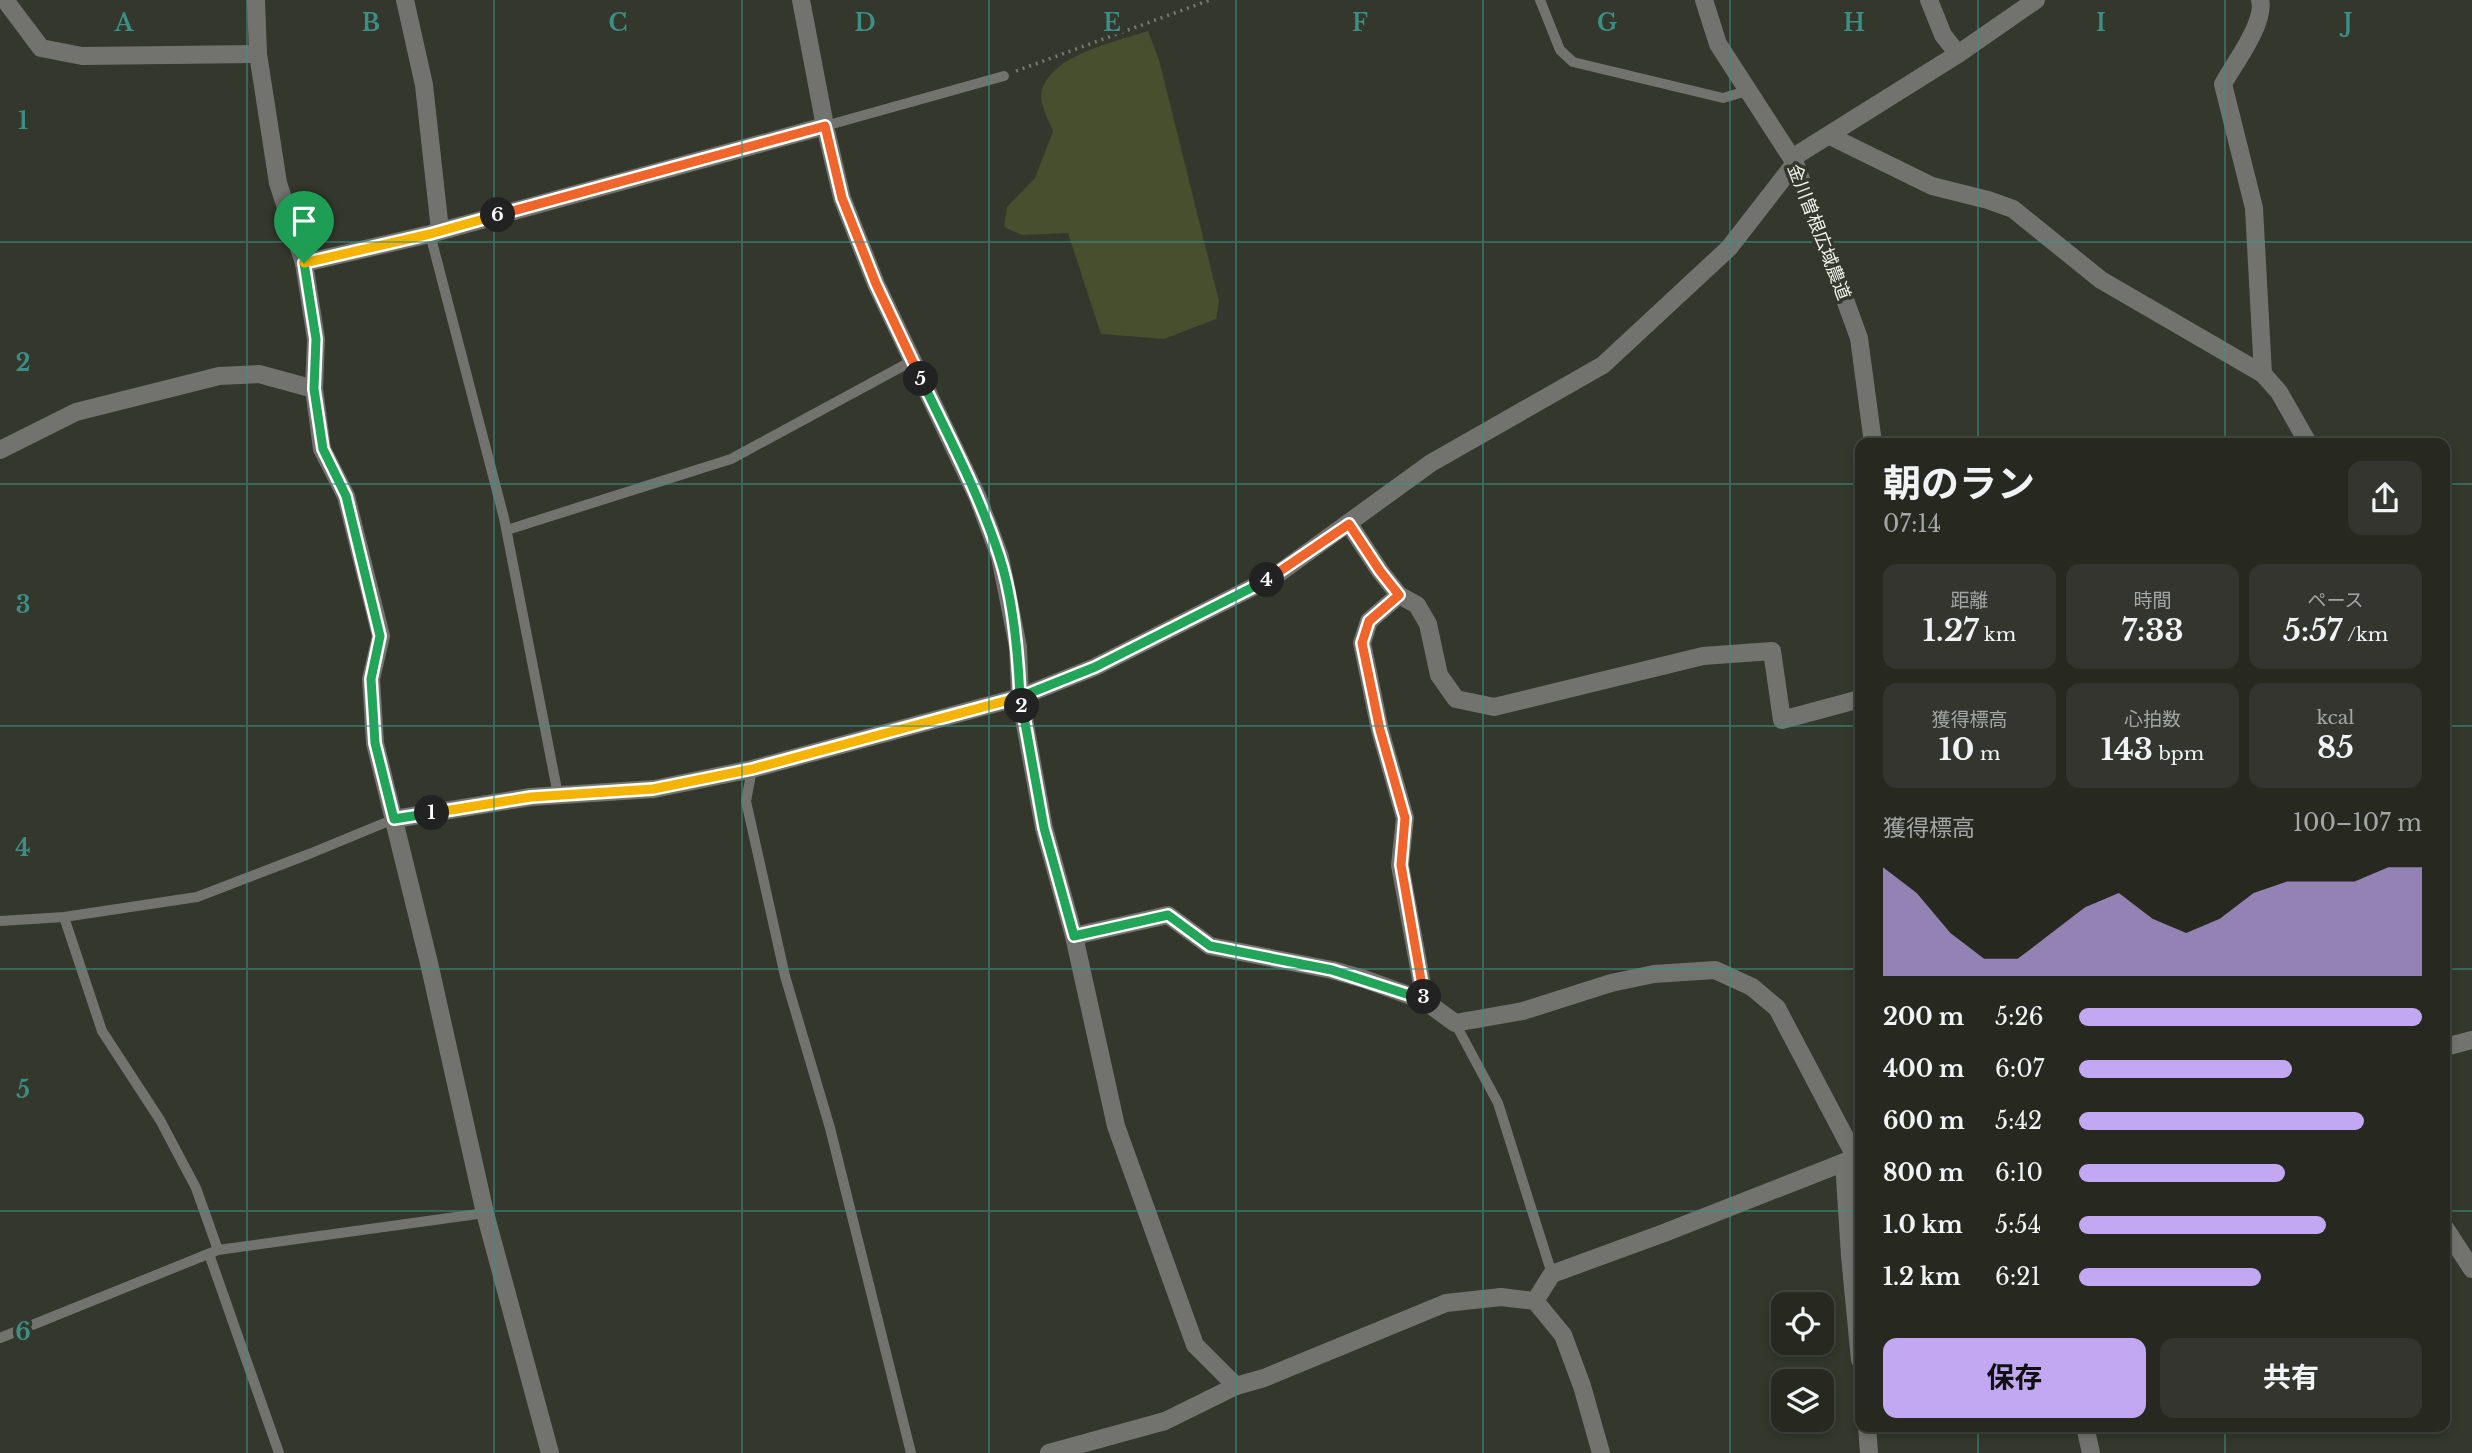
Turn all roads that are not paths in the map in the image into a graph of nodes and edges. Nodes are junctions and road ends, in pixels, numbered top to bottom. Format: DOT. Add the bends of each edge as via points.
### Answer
graph roads {
  1 [pos="5,0"];
  2 [pos="257,0"];
  3 [pos="405,0"];
  4 [pos="801,0"];
  5 [pos="1540,0"];
  6 [pos="1703,0"];
  7 [pos="1929,0"];
  8 [pos="2036,0"];
  9 [pos="2260,0"];
  10 [pos="258,54"];
  11 [pos="1958,54"];
  12 [pos="1004,76"];
  13 [pos="1747,91"];
  14 [pos="825,126"];
  15 [pos="1830,136"];
  16 [pos="1793,160"];
  17 [pos="435,232"];
  18 [pos="304,263"];
  19 [pos="912,361"];
  20 [pos="2263,374"];
  21 [pos="314,389"];
  22 [pos="1872,438"];
  23 [pos="2305,438"];
  24 [pos="0,450"];
  25 [pos="1349,524"];
  26 [pos="507,530"];
  27 [pos="1399,595"];
  28 [pos="1020,697"];
  29 [pos="1855,700"];
  30 [pos="752,769"];
  31 [pos="558,795"];
  32 [pos="394,819"];
  33 [pos="64,917"];
  34 [pos="0,921"];
  35 [pos="1074,936"];
  36 [pos="1425,1000"];
  37 [pos="1455,1023"];
  38 [pos="2472,1040"];
  39 [pos="2450,1046"];
  40 [pos="1853,1159"];
  41 [pos="485,1213"];
  42 [pos="2450,1236"];
  43 [pos="214,1252"];
  44 [pos="2472,1269"];
  45 [pos="1552,1274"];
  46 [pos="1535,1301"];
  47 [pos="1855,1308"];
  48 [pos="0,1338"];
  49 [pos="1236,1386"];
  50 [pos="1867,1432"];
  51 [pos="2086,1432"];
  52 [pos="279,1453"];
  53 [pos="550,1453"];
  54 [pos="911,1453"];
  55 [pos="1049,1453"];
  56 [pos="1601,1453"];
  57 [pos="1869,1453"];
  58 [pos="2091,1453"];
  1 -- 10 [label="street" via="41,48 55,51 82,56"];
  2 -- 10 [label="street"];
  3 -- 17 [label="street" via="424,86"];
  4 -- 14 [label="street"];
  5 -- 13 [label="lane" via="1560,50 1573,62 1723,98"];
  6 -- 13 [label="street, 金川曽根広域農道" via="1718,44"];
  7 -- 11 [label="street" via="1943,35"];
  8 -- 11 [label="street"];
  9 -- 20 [label="street" via="2258,23 2223,84 2254,208"];
  10 -- 18 [label="street" via="278,183"];
  11 -- 15 [label="street"];
  12 -- 14 [label="lane"];
  13 -- 16 [label="street, 金川曽根広域農道"];
  14 -- 17 [label="street"];
  14 -- 19 [label="street" via="842,198"];
  15 -- 16 [label="street"];
  15 -- 20 [label="street" via="1932,186 2013,209 2101,280"];
  16 -- 22 [label="street, 金川曽根広域農道" via="1859,338"];
  16 -- 25 [label="street" via="1729,248 1603,365 1432,463"];
  17 -- 18 [label="street"];
  17 -- 26 [label="lane"];
  18 -- 21 [label="street" via="316,339"];
  19 -- 26 [label="lane" via="731,460"];
  19 -- 28 [label="street" via="978,498 1000,557 1018,647"];
  20 -- 23 [label="street"];
  21 -- 24 [label="street" via="259,374 219,376 76,412"];
  21 -- 32 [label="street" via="323,449 346,496 380,636 371,679 375,743"];
  25 -- 27 [label="street"];
  25 -- 28 [label="street" via="1275,576 1095,667"];
  26 -- 31 [label="lane"];
  27 -- 29 [label="street" via="1417,605 1428,624 1439,675 1456,699 1493,707 1703,656 1772,651 1782,720"];
  27 -- 36 [label="street" via="1369,621 1362,643 1405,818 1401,865"];
  28 -- 30 [label="street"];
  28 -- 35 [label="street" via="1044,828"];
  30 -- 31 [label="street" via="653,789"];
  30 -- 54 [label="lane" via="746,801 785,976 830,1128"];
  31 -- 32 [label="street"];
  32 -- 33 [label="lane" via="197,897"];
  32 -- 41 [label="street"];
  33 -- 34 [label="lane"];
  33 -- 43 [label="lane" via="102,1031 160,1119 197,1188"];
  35 -- 36 [label="street" via="1168,915 1210,946 1332,970"];
  35 -- 49 [label="street" via="1116,1126 1195,1345"];
  36 -- 37 [label="street"];
  37 -- 40 [label="street" via="1523,1012 1654,974 1715,970 1752,987 1777,1008"];
  37 -- 45 [label="lane" via="1498,1103"];
  38 -- 39 [label="street"];
  40 -- 45 [label="street"];
  40 -- 47 [label="street" via="1850,1256"];
  41 -- 43 [label="lane"];
  41 -- 53 [label="street"];
  42 -- 44 [label="street"];
  43 -- 48 [label="lane"];
  43 -- 52 [label="lane"];
  45 -- 46 [label="street"];
  46 -- 49 [label="street" via="1501,1297 1447,1303"];
  46 -- 56 [label="street" via="1563,1335"];
  49 -- 55 [label="street" via="1165,1421"];
  50 -- 57 [label="street"];
  51 -- 58 [label="street"];
}
